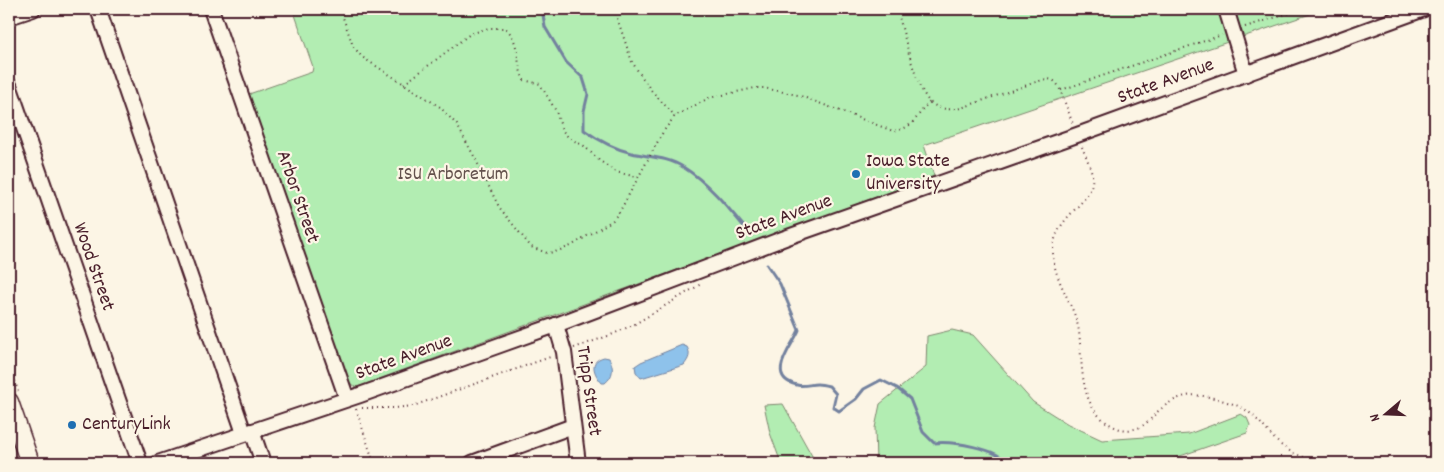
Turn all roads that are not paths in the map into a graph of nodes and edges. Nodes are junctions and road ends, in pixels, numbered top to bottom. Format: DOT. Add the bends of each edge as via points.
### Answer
graph roads {
  1 [pos="34,9"];
  2 [pos="98,9"];
  3 [pos="211,9"];
  4 [pos="1226,9"];
  5 [pos="1424,9"];
  6 [pos="9,17"];
  7 [pos="1246,74"];
  8 [pos="9,85"];
  9 [pos="556,325"];
  10 [pos="352,405"];
  11 [pos="11,413"];
  12 [pos="573,426"];
  13 [pos="248,432"];
  14 [pos="30,463"];
  15 [pos="140,463"];
  16 [pos="158,463"];
  17 [pos="263,463"];
  18 [pos="472,463"];
  19 [pos="578,463"];
  1 -- 6 [label="street"];
  2 -- 13 [label="street"];
  3 -- 10 [label="street, Arbor Street"];
  4 -- 7 [label="street"];
  5 -- 7 [label="street, State Avenue"];
  7 -- 9 [label="street, State Avenue" via="794,235"];
  8 -- 15 [label="street, Wood Street"];
  9 -- 10 [label="street, State Avenue"];
  9 -- 12 [label="street, Tripp Street" via="564,352"];
  10 -- 13 [label="street, State Avenue"];
  11 -- 14 [label="main road"];
  12 -- 18 [label="street"];
  12 -- 19 [label="street, Tripp Street"];
  13 -- 16 [label="street, State Avenue"];
  13 -- 17 [label="street"];
}
